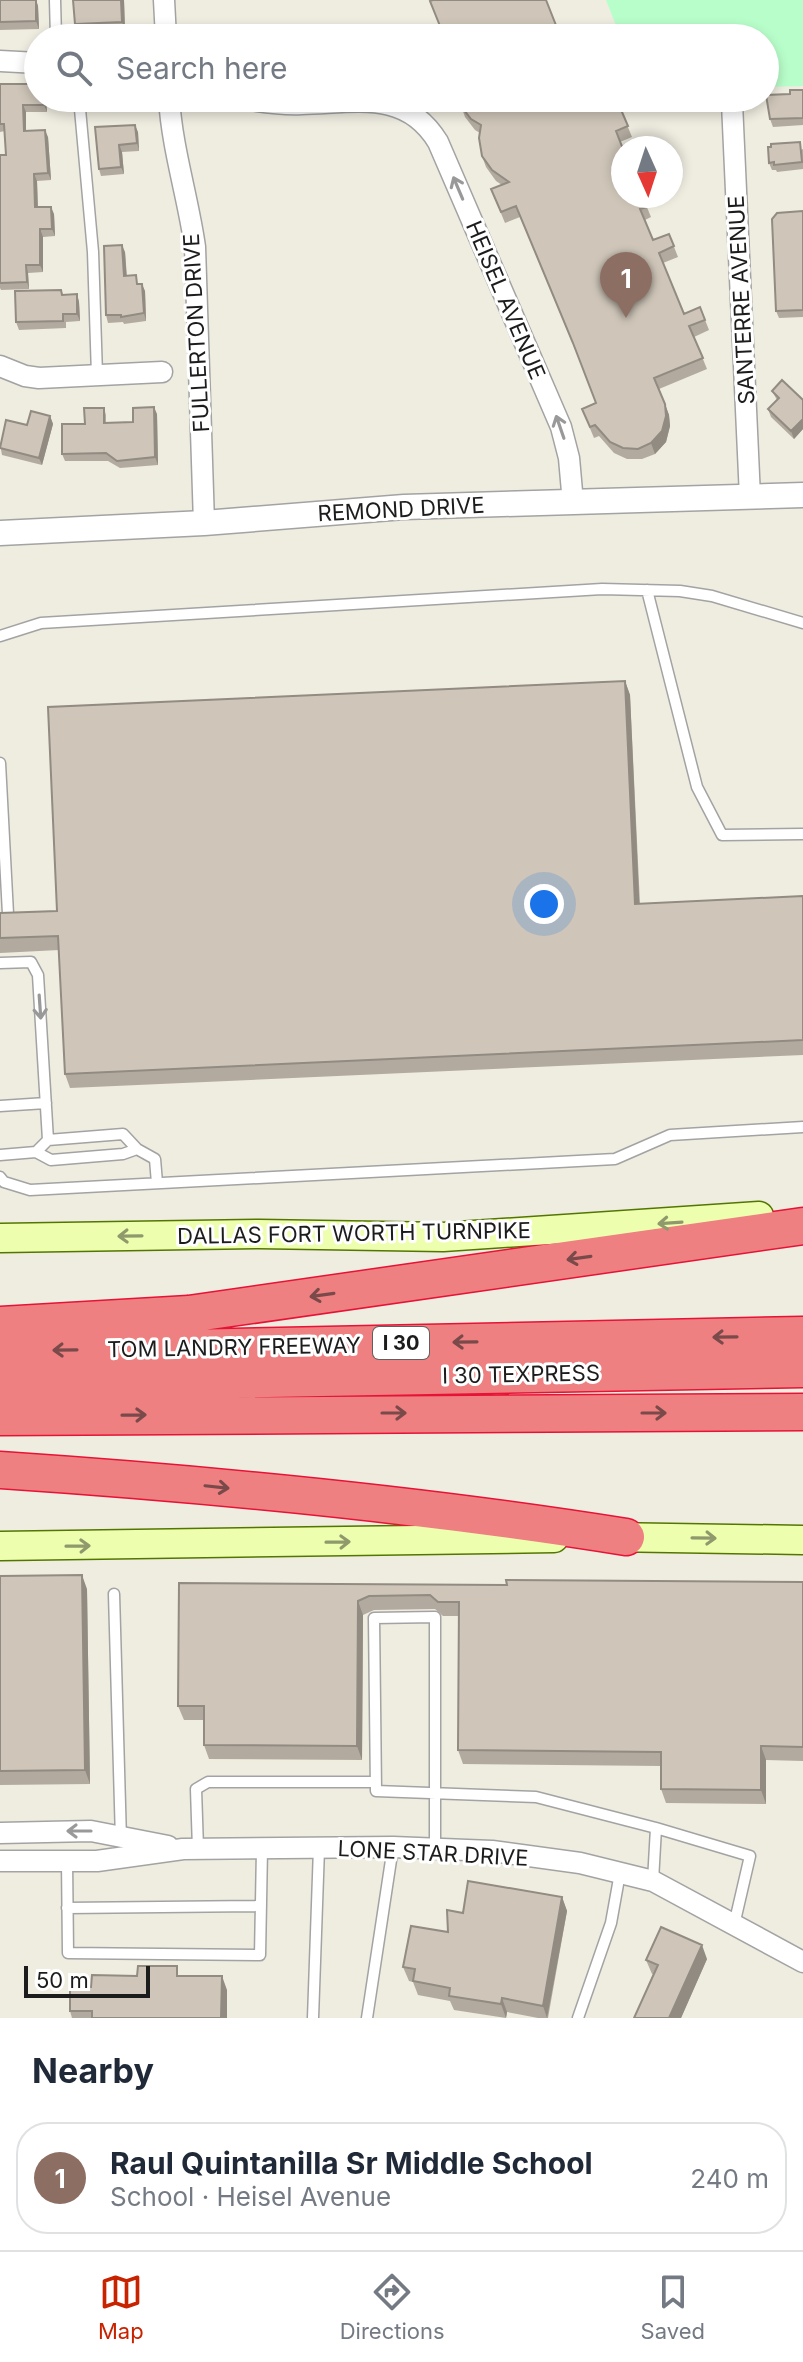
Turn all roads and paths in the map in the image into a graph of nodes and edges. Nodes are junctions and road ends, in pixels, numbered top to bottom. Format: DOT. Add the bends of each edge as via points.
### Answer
graph roads {
  1 [pos="55,0"];
  2 [pos="164,0"];
  3 [pos="56,24"];
  4 [pos="165,24"];
  5 [pos="0,61"];
  6 [pos="24,62"];
  7 [pos="81,112"];
  8 [pos="170,112"];
  9 [pos="410,112"];
  10 [pos="732,112"];
  11 [pos="0,366"];
  12 [pos="162,372"];
  13 [pos="97,375"];
  14 [pos="803,495"];
  15 [pos="750,497"];
  16 [pos="573,503"];
  17 [pos="204,523"];
  18 [pos="0,533"];
  19 [pos="647,590"];
  20 [pos="803,623"];
  21 [pos="0,636"];
  22 [pos="0,763"];
  23 [pos="803,834"];
  24 [pos="8,914"];
  25 [pos="0,963"];
  26 [pos="46,1103"];
  27 [pos="0,1106"];
  28 [pos="803,1127"];
  29 [pos="48,1140"];
  30 [pos="137,1149"];
  31 [pos="36,1152"];
  32 [pos="0,1155"];
  33 [pos="0,1177"];
  34 [pos="157,1183"];
  35 [pos="803,1211"];
  36 [pos="803,1226"];
  37 [pos="0,1238"];
  38 [pos="0,1325"];
  39 [pos="803,1335"];
  40 [pos="0,1352"];
  41 [pos="803,1369"];
  42 [pos="0,1384"];
  43 [pos="803,1412"];
  44 [pos="0,1417"];
  45 [pos="0,1470"];
  46 [pos="626,1537"];
  47 [pos="803,1540"];
  48 [pos="0,1546"];
  49 [pos="114,1594"];
  50 [pos="376,1782"];
  51 [pos="435,1793"];
  52 [pos="656,1828"];
  53 [pos="0,1833"];
  54 [pos="121,1837"];
  55 [pos="393,1847"];
  56 [pos="319,1848"];
  57 [pos="435,1848"];
  58 [pos="191,1849"];
  59 [pos="262,1849"];
  60 [pos="122,1858"];
  61 [pos="0,1861"];
  62 [pos="67,1861"];
  63 [pos="620,1873"];
  64 [pos="653,1881"];
  65 [pos="261,1906"];
  66 [pos="67,1908"];
  67 [pos="734,1925"];
  68 [pos="803,1962"];
  69 [pos="313,2018"];
  70 [pos="367,2018"];
  71 [pos="578,2018"];
  1 -- 3 [label="lane"];
  2 -- 4 [label="street"];
  5 -- 6 [label="street"];
  7 -- 13 [label="lane"];
  8 -- 17 [label="street, FULLERTON DRIVE" via="195,247"];
  16 -- 9 [label="street, HEISEL AVENUE, one-way" via="561,427 438,142 427,123"];
  10 -- 15 [label="street, SANTERRE AVENUE"];
  11 -- 13 [label="street" via="25,376"];
  12 -- 13 [label="street"];
  14 -- 15 [label="street, REMOND DRIVE"];
  15 -- 16 [label="street, REMOND DRIVE"];
  16 -- 17 [label="street, REMOND DRIVE" via="404,507"];
  17 -- 18 [label="street, REMOND DRIVE"];
  19 -- 20 [label="lane" via="712,596"];
  19 -- 21 [label="lane" via="41,623"];
  19 -- 23 [label="lane" via="697,787 722,835"];
  22 -- 24 [label="lane"];
  25 -- 26 [label="lane, one-way" via="31,962 38,975"];
  26 -- 27 [label="lane"];
  26 -- 29 [label="lane"];
  28 -- 34 [label="lane" via="670,1135 615,1159"];
  29 -- 30 [label="lane" via="123,1134"];
  29 -- 31 [label="lane"];
  30 -- 31 [label="lane" via="51,1160"];
  30 -- 34 [label="lane" via="155,1159"];
  31 -- 32 [label="lane"];
  33 -- 34 [label="lane" via="30,1190"];
  35 -- 37 [label="main road, DALLAS FORT WORTH TURNPIKE, one-way" via="443,1237"];
  36 -- 38 [label="highway, one-way" via="202,1312"];
  39 -- 40 [label="highway, TOM LANDRY FREEWAY / I 30, one-way"];
  41 -- 42 [label="highway, I 30 TEXPRESS"];
  44 -- 43 [label="highway, one-way"];
  45 -- 46 [label="highway, one-way" via="215,1487"];
  46 -- 47 [label="main road, one-way"];
  48 -- 46 [label="main road, one-way"];
  49 -- 54 [label="lane"];
  50 -- 51 [label="lane" via="376,1791"];
  50 -- 51 [label="lane" via="374,1618 435,1617"];
  50 -- 58 [label="lane" via="208,1782 196,1789"];
  51 -- 52 [label="lane" via="536,1797"];
  51 -- 57 [label="lane"];
  52 -- 64 [label="lane"];
  52 -- 67 [label="lane" via="750,1856"];
  54 -- 53 [label="street, LONE STAR DRIVE, one-way" via="91,1831"];
  54 -- 58 [label="street, LONE STAR DRIVE"];
  54 -- 60 [label="lane"];
  55 -- 56 [label="street, LONE STAR DRIVE"];
  55 -- 57 [label="street, LONE STAR DRIVE"];
  55 -- 70 [label="lane"];
  56 -- 59 [label="street, LONE STAR DRIVE"];
  56 -- 69 [label="lane"];
  57 -- 63 [label="street, LONE STAR DRIVE" via="492,1851"];
  58 -- 59 [label="street, LONE STAR DRIVE"];
  58 -- 60 [label="street, LONE STAR DRIVE"];
  59 -- 65 [label="lane"];
  60 -- 62 [label="street, LONE STAR DRIVE"];
  61 -- 62 [label="street, LONE STAR DRIVE"];
  62 -- 66 [label="lane"];
  63 -- 64 [label="street, LONE STAR DRIVE"];
  63 -- 71 [label="lane" via="611,1923"];
  64 -- 67 [label="street, LONE STAR DRIVE"];
  65 -- 66 [label="lane"];
  65 -- 66 [label="lane" via="260,1955 68,1953"];
  67 -- 68 [label="street, LONE STAR DRIVE"];
}
